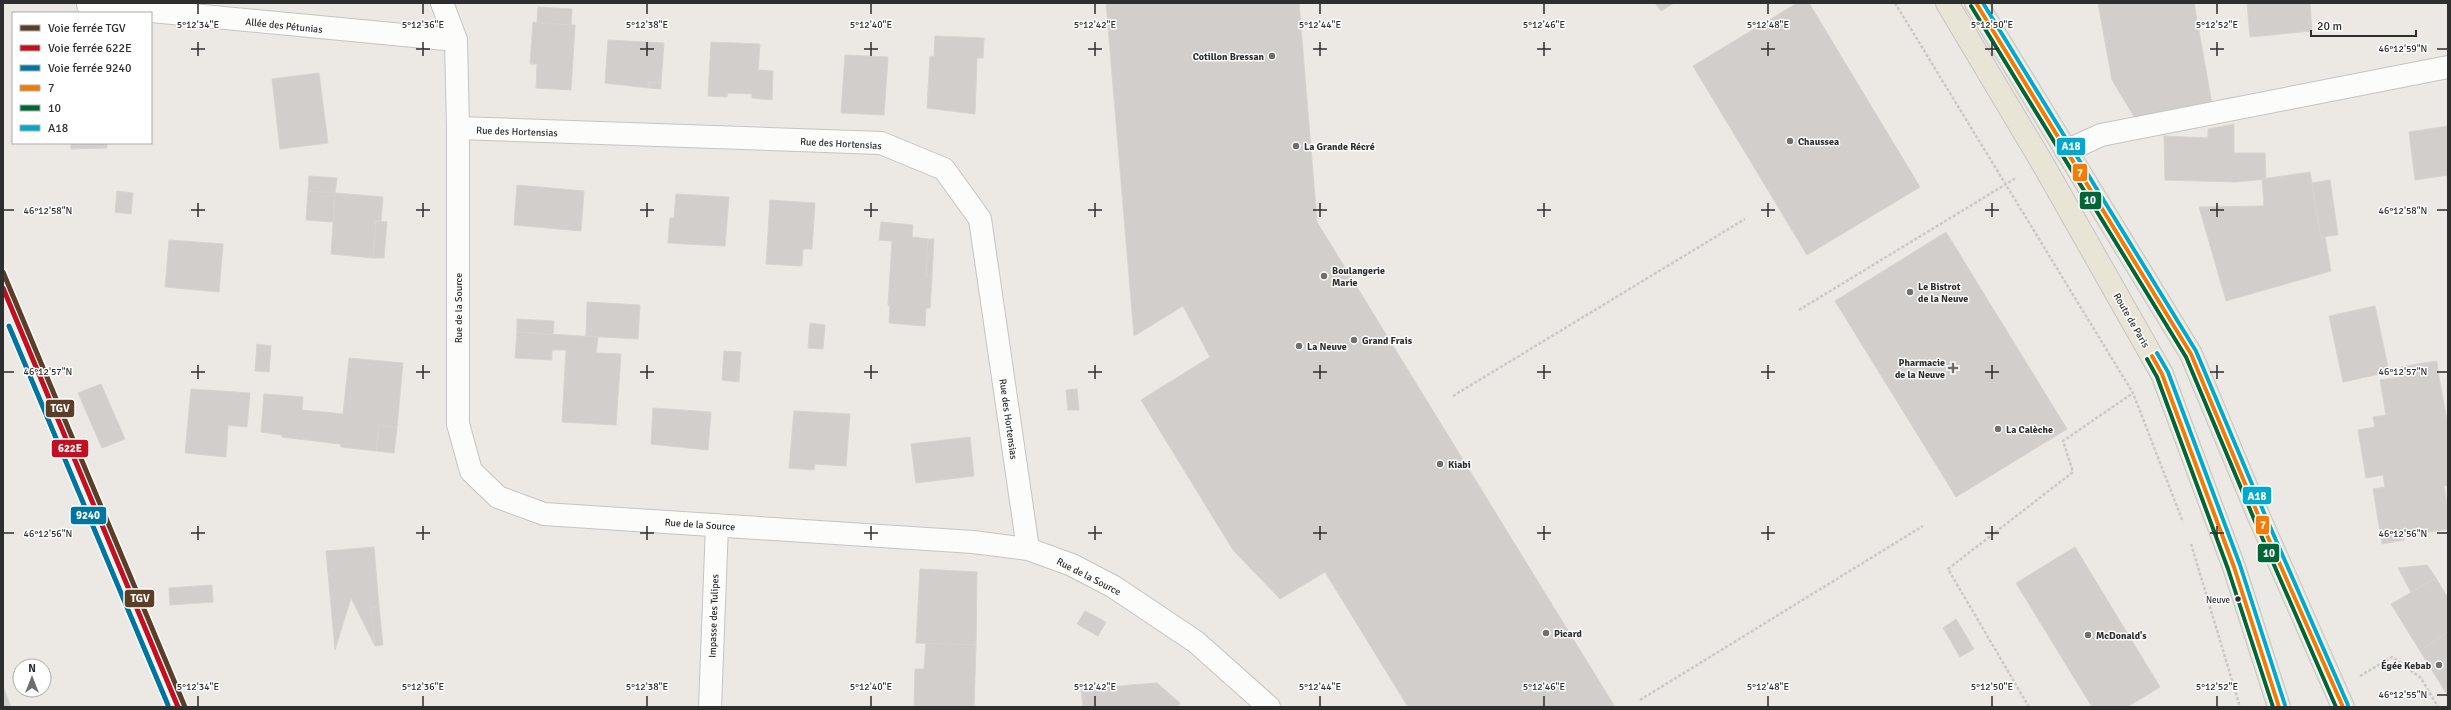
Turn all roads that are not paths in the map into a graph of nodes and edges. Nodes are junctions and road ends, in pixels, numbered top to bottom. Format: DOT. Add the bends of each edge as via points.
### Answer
graph roads {
  1 [pos="442,3"];
  2 [pos="1946,3"];
  3 [pos="1976,3"];
  4 [pos="88,5"];
  5 [pos="456,40"];
  6 [pos="2448,67"];
  7 [pos="458,128"];
  8 [pos="2066,151"];
  9 [pos="717,525"];
  10 [pos="1028,548"];
  11 [pos="2339,699"];
  12 [pos="710,707"];
  13 [pos="1269,707"];
  14 [pos="2279,707"];
  1 -- 5 [label="street, Rue de la Source"];
  2 -- 14 [label="main road, Route de Paris" via="2043,164 2162,374 2234,567"];
  3 -- 8 [label="main road"];
  4 -- 5 [label="street, Allée des Pétunias"];
  5 -- 7 [label="street, Rue de la Source"];
  6 -- 8 [label="street" via="2100,135"];
  7 -- 9 [label="street, Rue de la Source" via="458,424 471,471 498,497 544,514"];
  7 -- 10 [label="street, Rue des Hortensias" via="881,143 944,169 980,219"];
  8 -- 11 [label="main road" via="2191,354"];
  9 -- 10 [label="street, Rue de la Source"];
  9 -- 12 [label="street, Impasse des Tulipes"];
  10 -- 13 [label="street, Rue de la Source" via="1072,565 1114,588 1196,642"];
}
